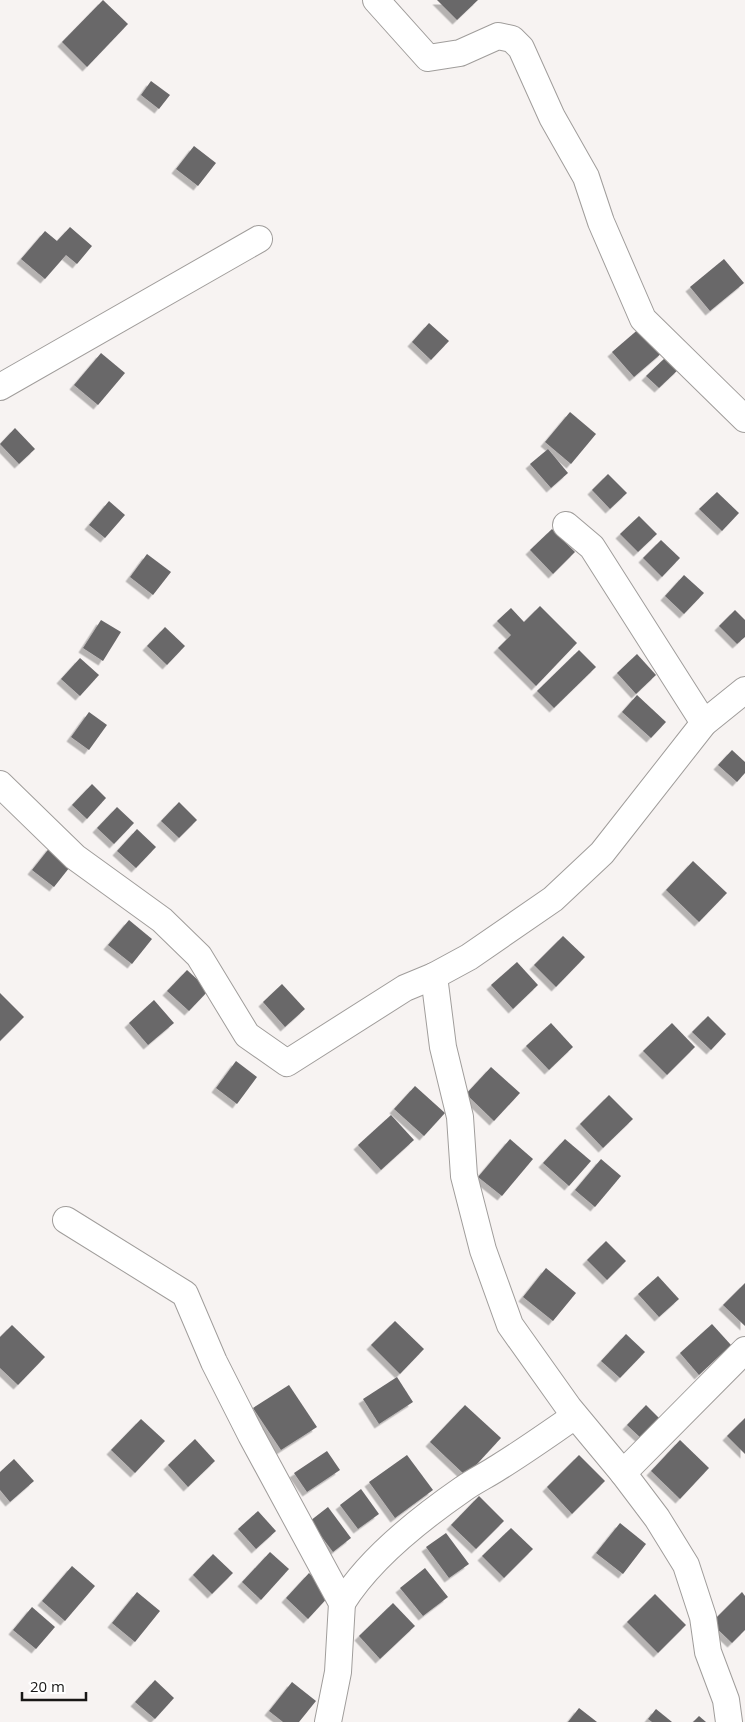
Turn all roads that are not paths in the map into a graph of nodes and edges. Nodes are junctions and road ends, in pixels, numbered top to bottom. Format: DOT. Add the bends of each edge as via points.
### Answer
graph roads {
  1 [pos="376,0"];
  2 [pos="259,239"];
  3 [pos="0,386"];
  4 [pos="745,419"];
  5 [pos="566,525"];
  6 [pos="745,690"];
  7 [pos="704,723"];
  8 [pos="0,784"];
  9 [pos="434,976"];
  10 [pos="66,1220"];
  11 [pos="745,1350"];
  12 [pos="574,1416"];
  13 [pos="623,1474"];
  14 [pos="342,1603"];
  15 [pos="328,1722"];
  16 [pos="730,1722"];
  1 -- 4 [label="street" via="428,58 460,52 498,36 512,39 521,48 552,117 586,178 601,222 643,319"];
  2 -- 3 [label="street"];
  5 -- 7 [label="street" via="592,547"];
  6 -- 7 [label="street"];
  7 -- 9 [label="street" via="595,860 553,899 469,957"];
  8 -- 9 [label="street" via="75,857 162,920 199,956 247,1035 287,1063 406,988"];
  9 -- 12 [label="street" via="443,1047 460,1117 464,1176 483,1250 510,1326"];
  10 -- 14 [label="street" via="185,1294 214,1362 251,1435"];
  11 -- 13 [label="street"];
  12 -- 13 [label="street"];
  12 -- 14 [label="street" via="464,1488 422,1520 378,1558"];
  13 -- 16 [label="street" via="657,1518 686,1565"];
  14 -- 15 [label="street" via="338,1672"];
}
